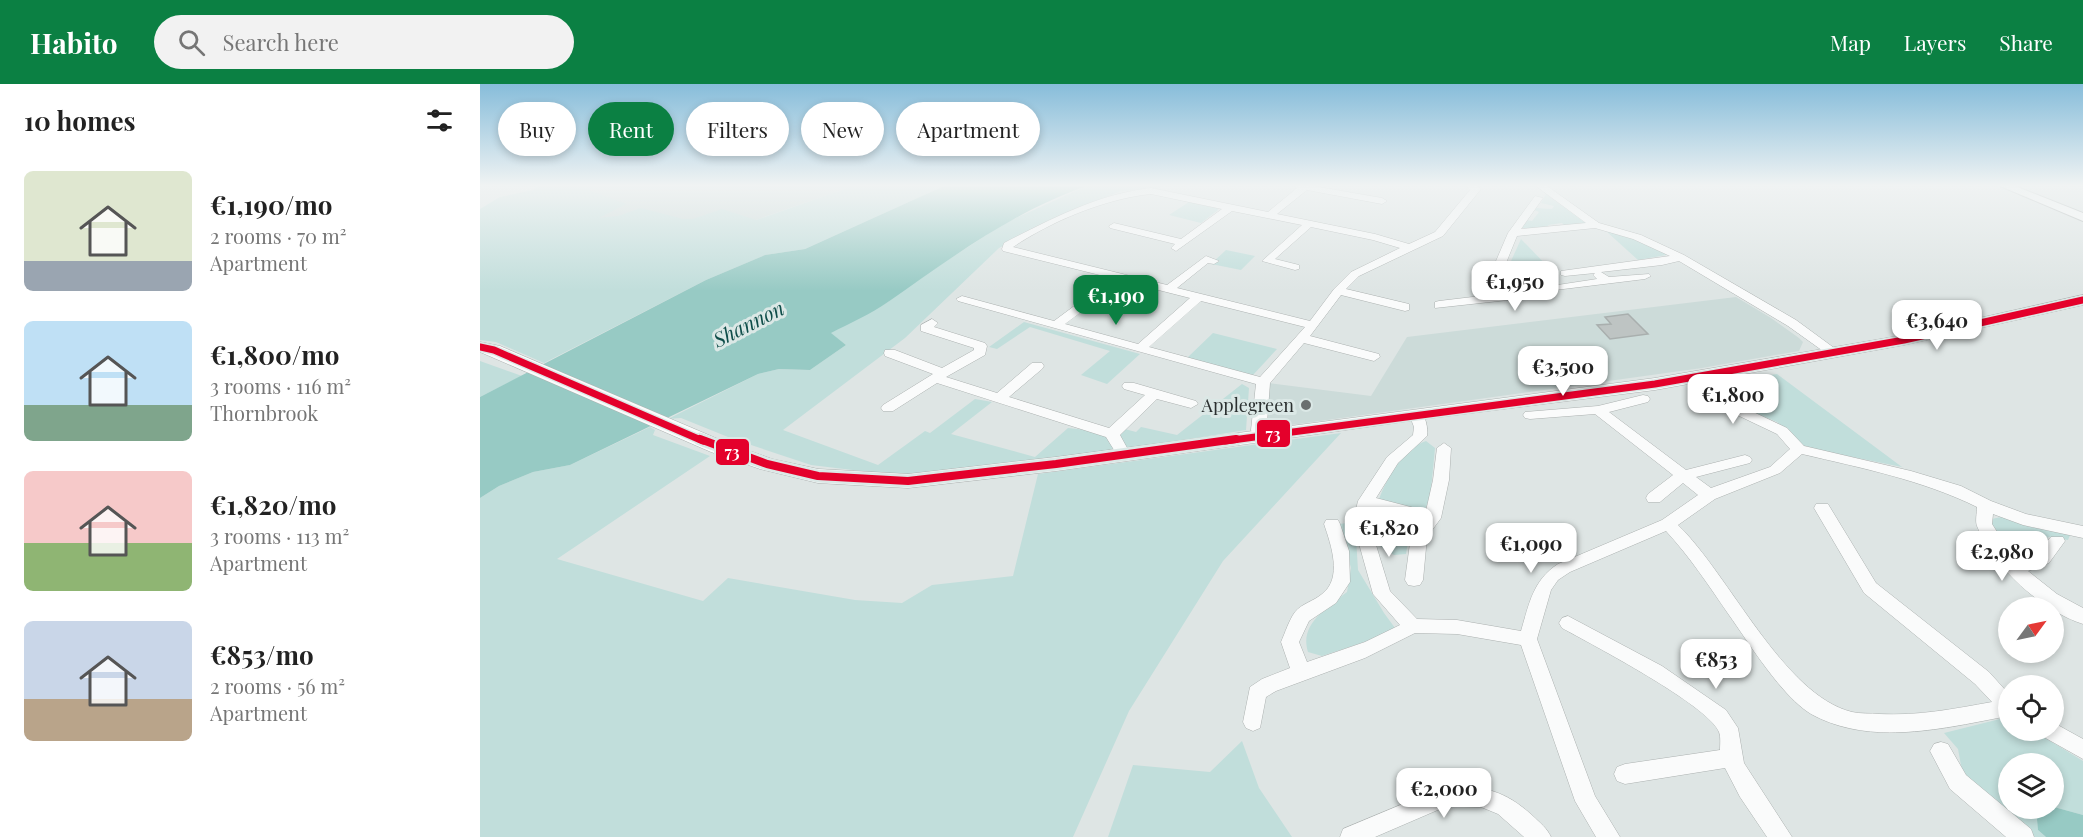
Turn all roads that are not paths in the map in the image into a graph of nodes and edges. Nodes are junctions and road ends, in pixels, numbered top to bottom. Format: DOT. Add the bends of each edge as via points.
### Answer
graph roads {
  1 [pos="1054,221"];
  2 [pos="1211,221"];
  3 [pos="1301,221"];
  4 [pos="1450,221"];
  5 [pos="1521,221"];
  6 [pos="1590,221"];
  7 [pos="1310,223"];
  8 [pos="1595,225"];
  9 [pos="1114,226"];
  10 [pos="1513,233"];
  11 [pos="1410,248"];
  12 [pos="1680,257"];
  13 [pos="1214,261"];
  14 [pos="1295,267"];
  15 [pos="1595,271"];
  16 [pos="1565,273"];
  17 [pos="1645,276"];
  18 [pos="1121,277"];
  19 [pos="1607,281"];
  20 [pos="1169,289"];
  21 [pos="1338,291"];
  22 [pos="1199,296"];
  23 [pos="962,300"];
  24 [pos="1486,300"];
  25 [pos="2083,300"];
  26 [pos="1439,305"];
  27 [pos="1405,308"];
  28 [pos="1056,325"];
  29 [pos="1313,325"];
  30 [pos="925,328"];
  31 [pos="1301,338"];
  32 [pos="480,347"];
  33 [pos="1140,348"];
  34 [pos="890,353"];
  35 [pos="1835,353"];
  36 [pos="1374,357"];
  37 [pos="1037,366"];
  38 [pos="939,375"];
  39 [pos="1688,378"];
  40 [pos="1263,382"];
  41 [pos="1129,386"];
  42 [pos="1154,394"];
  43 [pos="999,398"];
  44 [pos="1643,399"];
  45 [pos="1191,404"];
  46 [pos="888,408"];
  47 [pos="1598,410"];
  48 [pos="1416,414"];
  49 [pos="1530,415"];
  50 [pos="1112,434"];
  51 [pos="1259,436"];
  52 [pos="1444,448"];
  53 [pos="1799,449"];
  54 [pos="1124,455"];
  55 [pos="1745,460"];
  56 [pos="1682,476"];
  57 [pos="1709,495"];
  58 [pos="1654,498"];
  59 [pos="1366,501"];
  60 [pos="1985,505"];
  61 [pos="1822,508"];
  62 [pos="1433,518"];
  63 [pos="1332,524"];
  64 [pos="1668,524"];
  65 [pos="2083,532"];
  66 [pos="2057,541"];
  67 [pos="2010,566"];
  68 [pos="1414,579"];
  69 [pos="2083,617"];
  70 [pos="1568,622"];
  71 [pos="1412,626"];
  72 [pos="1528,639"];
  73 [pos="1300,672"];
  74 [pos="1998,696"];
  75 [pos="1998,709"];
  76 [pos="1253,722"];
  77 [pos="2064,739"];
  78 [pos="2083,750"];
  79 [pos="1941,751"];
  80 [pos="1731,758"];
  81 [pos="1625,774"];
  82 [pos="1351,837"];
  83 [pos="1540,837"];
  84 [pos="1609,837"];
  85 [pos="1781,837"];
  86 [pos="2023,837"];
  1 -- 18 [label="street" via="1007,249"];
  2 -- 9 [label="street" via="1178,246"];
  3 -- 7 [label="street"];
  4 -- 11 [label="street" via="1439,234"];
  5 -- 10 [label="street"];
  6 -- 8 [label="street"];
  7 -- 11 [label="street"];
  7 -- 14 [label="street" via="1262,260"];
  8 -- 10 [label="street"];
  8 -- 12 [label="street" via="1637,237"];
  10 -- 24 [label="street"];
  11 -- 21 [label="street" via="1355,274"];
  12 -- 15 [label="street"];
  12 -- 35 [label="street"];
  13 -- 20 [label="street" via="1206,259"];
  15 -- 16 [label="street"];
  15 -- 19 [label="street"];
  17 -- 19 [label="street"];
  18 -- 20 [label="street"];
  18 -- 28 [label="street"];
  19 -- 24 [label="street"];
  20 -- 22 [label="street"];
  21 -- 27 [label="street"];
  21 -- 29 [label="street"];
  22 -- 29 [label="street"];
  22 -- 33 [label="street"];
  23 -- 28 [label="street"];
  24 -- 26 [label="street"];
  25 -- 35 [label="main road"];
  28 -- 33 [label="street"];
  29 -- 31 [label="street"];
  30 -- 38 [label="street" via="981,346 980,352"];
  31 -- 36 [label="street"];
  31 -- 40 [label="street"];
  32 -- 54 [label="main road" via="767,464 818,476 908,481"];
  33 -- 40 [label="street"];
  34 -- 38 [label="street"];
  35 -- 39 [label="main road"];
  37 -- 43 [label="street"];
  38 -- 43 [label="street"];
  38 -- 46 [label="street"];
  39 -- 48 [label="main road"];
  39 -- 53 [label="street" via="1719,401 1782,431"];
  40 -- 51 [label="street"];
  41 -- 42 [label="street"];
  42 -- 45 [label="street"];
  42 -- 50 [label="street"];
  43 -- 50 [label="street"];
  44 -- 47 [label="street"];
  47 -- 49 [label="street"];
  47 -- 56 [label="street"];
  48 -- 51 [label="main road"];
  48 -- 59 [label="street" via="1420,436 1392,460"];
  50 -- 54 [label="street"];
  51 -- 54 [label="main road"];
  52 -- 62 [label="street"];
  53 -- 57 [label="street" via="1775,470"];
  53 -- 60 [label="street" via="1906,474 1955,490"];
  55 -- 56 [label="street"];
  56 -- 57 [label="street"];
  56 -- 58 [label="street"];
  57 -- 64 [label="street"];
  59 -- 62 [label="street"];
  59 -- 71 [label="street" via="1361,522 1382,594"];
  60 -- 65 [label="street" via="2024,519"];
  60 -- 67 [label="street" via="1984,524"];
  61 -- 74 [label="street" via="1870,588 1982,678"];
  62 -- 68 [label="street" via="1419,536"];
  63 -- 73 [label="street" via="1341,551 1341,582 1330,598 1302,616 1294,633 1290,642"];
  64 -- 72 [label="street" via="1552,576 1544,588"];
  64 -- 75 [label="street" via="1689,545 1766,653 1817,707 1852,721 1912,724"];
  66 -- 67 [label="street" via="2044,560 2033,565"];
  67 -- 69 [label="street" via="2051,599"];
  70 -- 80 [label="street" via="1649,667 1707,707 1728,728"];
  71 -- 72 [label="street" via="1457,627"];
  71 -- 73 [label="street" via="1388,642"];
  72 -- 84 [label="street" via="1586,801"];
  73 -- 76 [label="street" via="1257,693"];
  77 -- 78 [label="street"];
  79 -- 86 [label="street" via="1958,782"];
  80 -- 81 [label="street"];
  80 -- 85 [label="street"];
  82 -- 83 [label="street" via="1446,796 1481,797 1506,806"];
}
